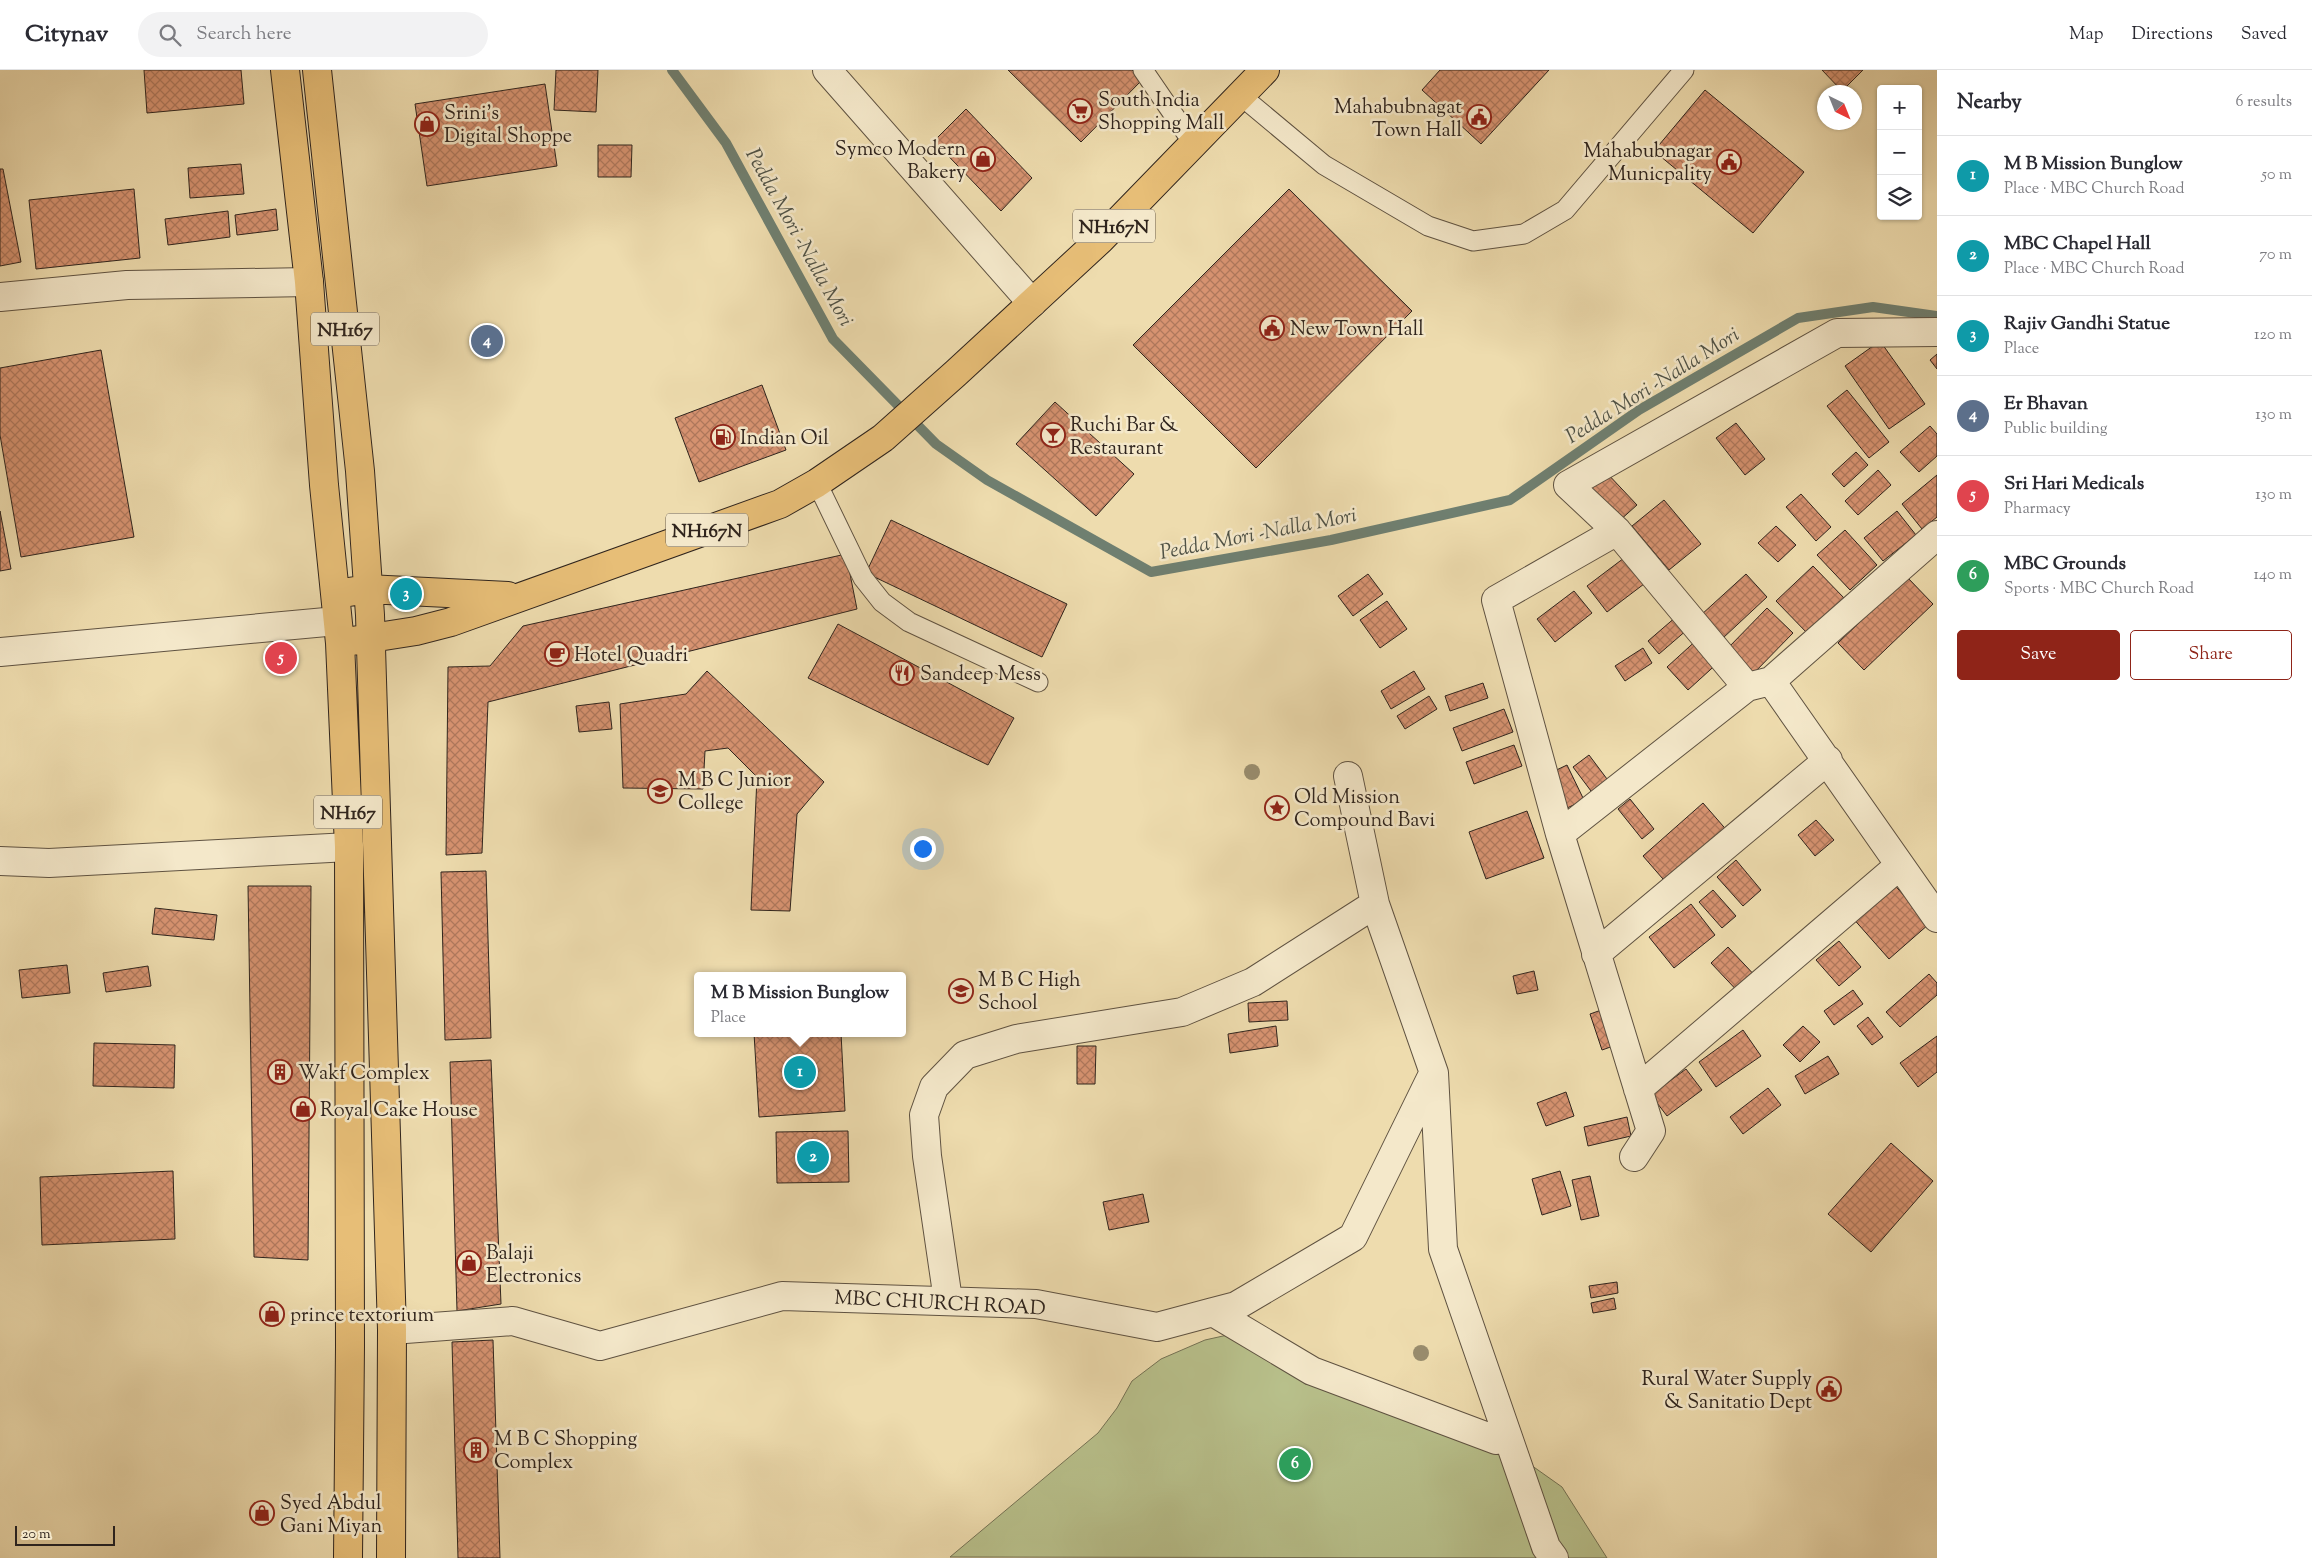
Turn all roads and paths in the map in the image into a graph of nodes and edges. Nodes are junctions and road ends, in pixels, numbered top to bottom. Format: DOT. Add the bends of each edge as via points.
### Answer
graph roads {
  1 [pos="285,70"];
  2 [pos="317,70"];
  3 [pos="826,70"];
  4 [pos="1143,70"];
  5 [pos="1265,70"];
  6 [pos="1684,70"];
  7 [pos="1240,95"];
  8 [pos="1193,143"];
  9 [pos="309,282"];
  10 [pos="0,297"];
  11 [pos="1032,303"];
  12 [pos="1937,332"];
  13 [pos="817,483"];
  14 [pos="1617,531"];
  15 [pos="1937,535"];
  16 [pos="367,589"];
  17 [pos="336,593"];
  18 [pos="519,597"];
  19 [pos="339,632"];
  20 [pos="370,639"];
  21 [pos="0,652"];
  22 [pos="1038,682"];
  23 [pos="1759,684"];
  24 [pos="1828,760"];
  25 [pos="1348,776"];
  26 [pos="1560,834"];
  27 [pos="349,847"];
  28 [pos="0,861"];
  29 [pos="1900,864"];
  30 [pos="1375,904"];
  31 [pos="1937,918"];
  32 [pos="1596,954"];
  33 [pos="1434,1073"];
  34 [pos="1638,1089"];
  35 [pos="1634,1157"];
  36 [pos="948,1300"];
  37 [pos="1214,1312"];
  38 [pos="392,1330"];
  39 [pos="1496,1440"];
  40 [pos="1550,1553"];
  41 [pos="348,1558"];
  42 [pos="391,1558"];
  1 -- 9 [label="highway, NH167"];
  2 -- 16 [label="highway, NH167" via="360,471"];
  3 -- 11 [label="street"];
  4 -- 8 [label="lane"];
  5 -- 7 [label="highway, NH167N"];
  6 -- 7 [label="lane" via="1565,210 1524,234 1473,241 1428,226 1324,165"];
  7 -- 8 [label="highway, NH167N"];
  8 -- 11 [label="highway, NH167N" via="1100,240"];
  9 -- 10 [label="street" via="127,285"];
  9 -- 17 [label="highway, NH167" via="324,485"];
  11 -- 13 [label="highway, NH167N" via="883,438"];
  12 -- 14 [label="street" via="1837,333 1568,485"];
  13 -- 18 [label="highway, NH167N" via="780,504"];
  13 -- 22 [label="lane" via="863,578 882,602 908,622"];
  14 -- 23 [label="street"];
  14 -- 26 [label="street" via="1496,600"];
  15 -- 23 [label="street"];
  16 -- 17 [label="highway, NH167N"];
  16 -- 18 [label="highway, NH167N"];
  16 -- 20 [label="highway, NH167"];
  17 -- 19 [label="highway, NH167"];
  18 -- 20 [label="highway, NH167N" via="452,622"];
  19 -- 20 [label="highway, NH167N"];
  19 -- 21 [label="street"];
  19 -- 27 [label="highway, NH167"];
  20 -- 38 [label="highway, NH167"];
  23 -- 24 [label="street"];
  23 -- 26 [label="street"];
  24 -- 29 [label="street"];
  24 -- 32 [label="street"];
  25 -- 30 [label="street"];
  26 -- 32 [label="street"];
  27 -- 28 [label="street" via="49,863"];
  27 -- 41 [label="highway, NH167"];
  29 -- 31 [label="street"];
  29 -- 34 [label="street"];
  30 -- 33 [label="street"];
  30 -- 36 [label="street" via="1253,982 1182,1012 1016,1039 965,1055 934,1087 924,1115"];
  32 -- 34 [label="street"];
  33 -- 37 [label="street, MBC CHURCH ROAD" via="1353,1237 1236,1306"];
  33 -- 40 [label="street" via="1443,1249"];
  34 -- 35 [label="street" via="1650,1131"];
  36 -- 37 [label="street, MBC CHURCH ROAD" via="1036,1304 1157,1327"];
  36 -- 38 [label="street, MBC CHURCH ROAD" via="782,1296 600,1346 513,1321"];
  37 -- 39 [label="street" via="1312,1371"];
  38 -- 42 [label="highway, NH167"];
}
